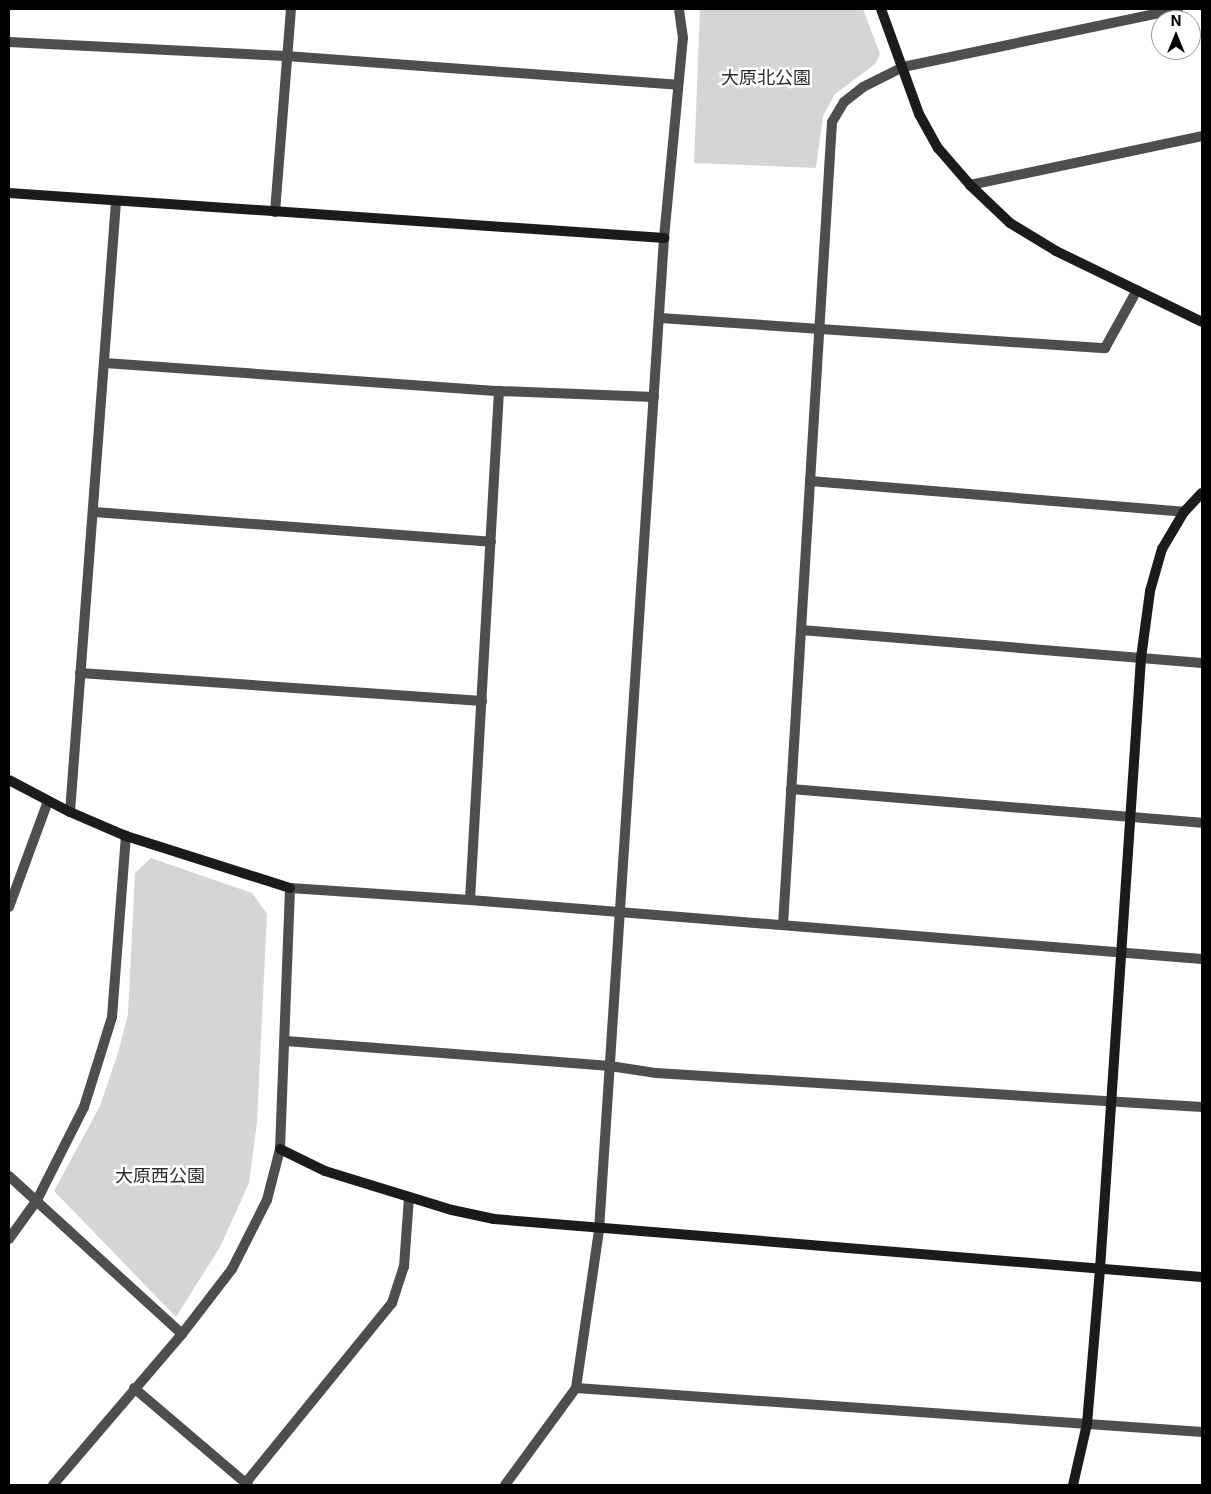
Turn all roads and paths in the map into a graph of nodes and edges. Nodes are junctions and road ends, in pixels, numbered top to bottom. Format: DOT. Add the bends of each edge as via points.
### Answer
graph roads {
  1 [pos="291,9"];
  2 [pos="679,9"];
  3 [pos="880,9"];
  4 [pos="1178,9"];
  5 [pos="9,42"];
  6 [pos="286,56"];
  7 [pos="903,67"];
  8 [pos="678,85"];
  9 [pos="1202,136"];
  10 [pos="970,186"];
  11 [pos="9,193"];
  12 [pos="116,202"];
  13 [pos="275,212"];
  14 [pos="664,238"];
  15 [pos="1137,290"];
  16 [pos="660,318"];
  17 [pos="1202,322"];
  18 [pos="819,328"];
  19 [pos="105,363"];
  20 [pos="499,391"];
  21 [pos="654,397"];
  22 [pos="810,481"];
  23 [pos="1202,493"];
  24 [pos="94,512"];
  25 [pos="1184,512"];
  26 [pos="491,542"];
  27 [pos="801,630"];
  28 [pos="1141,658"];
  29 [pos="1202,663"];
  30 [pos="80,673"];
  31 [pos="482,702"];
  32 [pos="9,780"];
  33 [pos="791,789"];
  34 [pos="48,801"];
  35 [pos="70,812"];
  36 [pos="1132,817"];
  37 [pos="1202,823"];
  38 [pos="126,836"];
  39 [pos="290,888"];
  40 [pos="470,900"];
  41 [pos="9,907"];
  42 [pos="621,911"];
  43 [pos="783,924"];
  44 [pos="1120,952"];
  45 [pos="1202,959"];
  46 [pos="286,1041"];
  47 [pos="610,1066"];
  48 [pos="1112,1102"];
  49 [pos="1202,1107"];
  50 [pos="280,1149"];
  51 [pos="9,1176"];
  52 [pos="409,1197"];
  53 [pos="37,1200"];
  54 [pos="599,1230"];
  55 [pos="9,1239"];
  56 [pos="1100,1269"];
  57 [pos="1202,1277"];
  58 [pos="182,1334"];
  59 [pos="134,1388"];
  60 [pos="576,1388"];
  61 [pos="1087,1424"];
  62 [pos="1202,1432"];
  63 [pos="53,1485"];
  64 [pos="246,1485"];
  65 [pos="505,1485"];
  66 [pos="1072,1485"];
  1 -- 6 [label="street"];
  2 -- 8 [label="street" via="683,38"];
  3 -- 7 [label="street"];
  4 -- 7 [label="street"];
  5 -- 6 [label="street"];
  6 -- 8 [label="street"];
  6 -- 13 [label="street"];
  7 -- 10 [label="street" via="919,114 938,148"];
  7 -- 18 [label="street" via="863,87 844,102 832,122"];
  8 -- 14 [label="street"];
  9 -- 10 [label="street"];
  10 -- 15 [label="street" via="1010,223"];
  11 -- 12 [label="street"];
  12 -- 13 [label="street"];
  12 -- 19 [label="street"];
  13 -- 14 [label="street"];
  14 -- 16 [label="street"];
  15 -- 17 [label="street"];
  15 -- 18 [label="street" via="1105,348"];
  16 -- 18 [label="street"];
  16 -- 21 [label="street"];
  18 -- 22 [label="street"];
  19 -- 20 [label="street"];
  19 -- 24 [label="street"];
  20 -- 21 [label="street"];
  20 -- 26 [label="street"];
  21 -- 42 [label="street"];
  22 -- 25 [label="street"];
  22 -- 27 [label="street"];
  23 -- 25 [label="street"];
  24 -- 26 [label="street"];
  24 -- 30 [label="street"];
  25 -- 28 [label="street" via="1160,558 1150,591"];
  26 -- 31 [label="street"];
  27 -- 28 [label="street"];
  27 -- 33 [label="street"];
  28 -- 29 [label="street"];
  28 -- 36 [label="street"];
  30 -- 31 [label="street"];
  30 -- 35 [label="street"];
  31 -- 40 [label="street"];
  32 -- 34 [label="street"];
  33 -- 36 [label="street"];
  33 -- 43 [label="street"];
  34 -- 35 [label="street"];
  34 -- 41 [label="street"];
  35 -- 38 [label="street"];
  36 -- 37 [label="street"];
  36 -- 44 [label="street"];
  38 -- 39 [label="street"];
  38 -- 53 [label="street" via="112,1018 84,1108"];
  39 -- 40 [label="street"];
  39 -- 46 [label="street"];
  40 -- 42 [label="street"];
  42 -- 43 [label="street"];
  42 -- 47 [label="street"];
  43 -- 44 [label="street"];
  44 -- 45 [label="street"];
  44 -- 48 [label="street"];
  46 -- 47 [label="street"];
  46 -- 50 [label="street"];
  47 -- 48 [label="street" via="656,1073"];
  47 -- 54 [label="street"];
  48 -- 49 [label="street"];
  48 -- 56 [label="street"];
  50 -- 52 [label="street" via="325,1171"];
  50 -- 58 [label="street" via="267,1200 232,1269"];
  51 -- 53 [label="street"];
  52 -- 54 [label="street" via="494,1219"];
  52 -- 64 [label="street" via="404,1267 392,1303"];
  53 -- 55 [label="street"];
  53 -- 58 [label="street"];
  54 -- 56 [label="street"];
  54 -- 60 [label="street"];
  56 -- 57 [label="street"];
  56 -- 61 [label="street"];
  58 -- 59 [label="street"];
  59 -- 63 [label="street"];
  59 -- 64 [label="street"];
  60 -- 61 [label="street"];
  60 -- 65 [label="street"];
  61 -- 62 [label="street"];
  61 -- 66 [label="street"];
}
